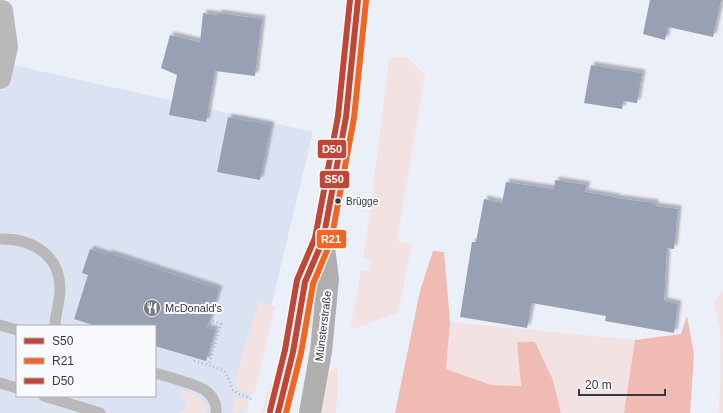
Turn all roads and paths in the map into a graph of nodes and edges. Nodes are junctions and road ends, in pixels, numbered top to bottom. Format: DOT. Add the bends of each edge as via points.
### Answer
graph roads {
  1 [pos="358,0"];
  2 [pos="2,11"];
  3 [pos="0,78"];
  4 [pos="0,238"];
  5 [pos="323,240"];
  6 [pos="209,320"];
  7 [pos="0,325"];
  8 [pos="55,325"];
  9 [pos="16,330"];
  10 [pos="156,373"];
  11 [pos="0,383"];
  12 [pos="16,388"];
  13 [pos="47,397"];
  14 [pos="269,408"];
  15 [pos="100,413"];
  16 [pos="216,413"];
  17 [pos="310,413"];
  1 -- 5 [label="main road, Münsterstraße" via="346,117"];
  2 -- 3 [label="street" via="7,47"];
  4 -- 8 [label="lane" via="27,242 42,250 52,260 58,274 60,290"];
  5 -- 14 [label="main road, Münsterstraße" via="305,282 293,352"];
  5 -- 17 [label="main road, Münsterstraße" via="328,279 321,351"];
  6 -- 14 [label="path" via="221,324 209,365 226,373 236,393"];
  7 -- 9 [label="lane"];
  10 -- 16 [label="lane" via="205,390 214,399"];
  11 -- 12 [label="lane"];
  13 -- 15 [label="lane"];
}
